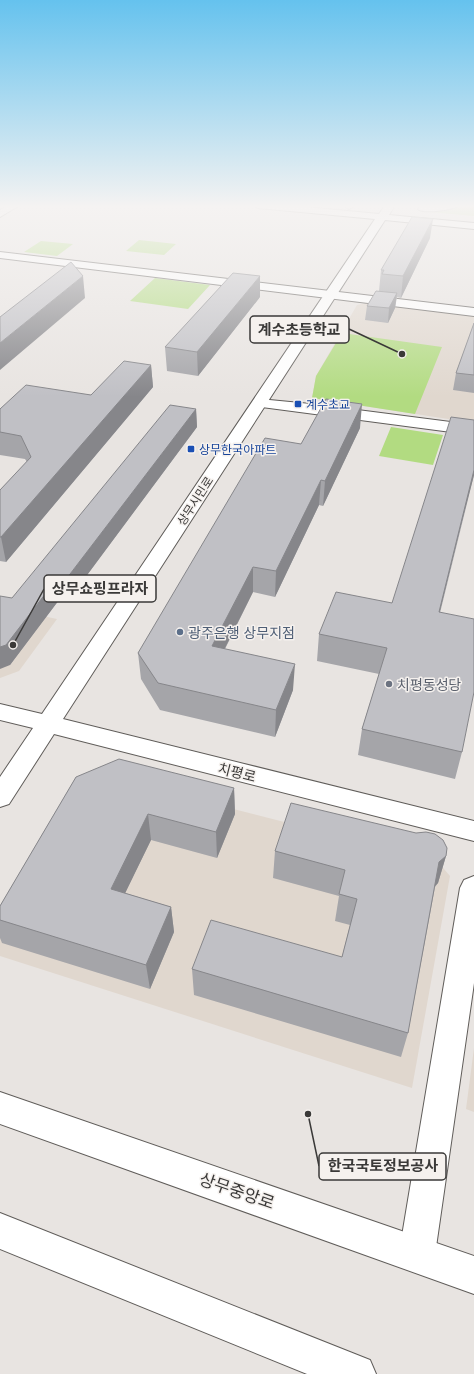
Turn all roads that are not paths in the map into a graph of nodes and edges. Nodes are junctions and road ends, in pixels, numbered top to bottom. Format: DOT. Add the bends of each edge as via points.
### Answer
graph roads {
  1 [pos="116,269"];
  2 [pos="347,269"];
  3 [pos="330,295"];
  4 [pos="474,312"];
  5 [pos="259,403"];
  6 [pos="474,430"];
  7 [pos="0,712"];
  8 [pos="48,724"];
  9 [pos="0,797"];
  10 [pos="474,831"];
  11 [pos="474,888"];
  12 [pos="0,1108"];
  13 [pos="0,1232"];
  14 [pos="416,1254"];
  15 [pos="474,1274"];
  16 [pos="356,1374"];
  1 -- 3 [label="street"];
  2 -- 3 [label="street, 상무시민로"];
  3 -- 4 [label="street"];
  3 -- 5 [label="street, 상무시민로"];
  5 -- 6 [label="street"];
  5 -- 8 [label="street, 상무시민로"];
  7 -- 8 [label="street, 치평로"];
  8 -- 9 [label="street, 상무시민로"];
  8 -- 10 [label="street, 치평로"];
  11 -- 14 [label="street"];
  12 -- 14 [label="street, 상무중앙로"];
  13 -- 16 [label="street"];
  14 -- 15 [label="street, 상무중앙로"];
}
